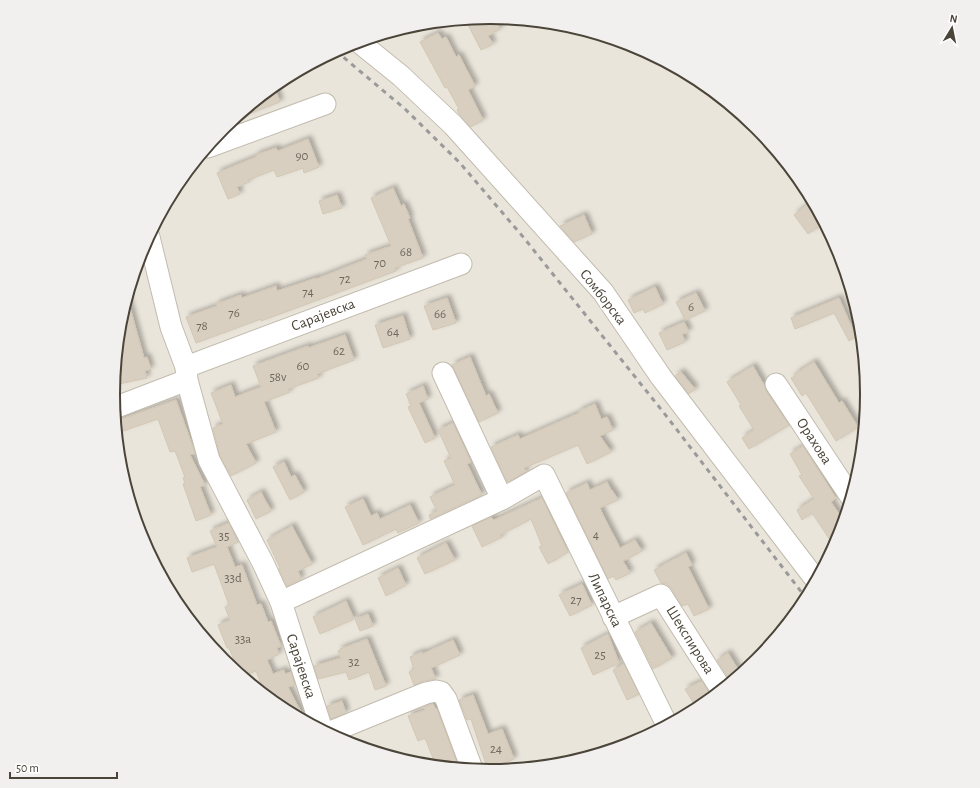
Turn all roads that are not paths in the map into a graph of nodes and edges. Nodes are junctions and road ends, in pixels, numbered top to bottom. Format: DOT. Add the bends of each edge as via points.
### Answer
graph roads {
  1 [pos="364,46"];
  2 [pos="325,104"];
  3 [pos="218,143"];
  4 [pos="150,247"];
  5 [pos="461,264"];
  6 [pos="443,373"];
  7 [pos="186,374"];
  8 [pos="776,384"];
  9 [pos="120,405"];
  10 [pos="847,491"];
  11 [pos="502,499"];
  12 [pos="812,575"];
  13 [pos="280,602"];
  14 [pos="613,617"];
  15 [pos="719,685"];
  16 [pos="664,720"];
  17 [pos="319,722"];
  18 [pos="335,730"];
  19 [pos="470,763"];
  1 -- 12 [label="street, Сомборска" via="452,125 603,292 661,377"];
  2 -- 3 [label="street"];
  4 -- 7 [label="street, Сарајевска" via="171,328"];
  5 -- 7 [label="street, Сарајевска"];
  6 -- 11 [label="street"];
  7 -- 9 [label="street, Сарајевска"];
  7 -- 13 [label="street, Сарајевска" via="209,460 263,563"];
  8 -- 10 [label="street, Орахова"];
  11 -- 13 [label="street"];
  11 -- 14 [label="street, Липарска" via="544,475"];
  13 -- 17 [label="street, Сарајевска"];
  14 -- 15 [label="street, Шекспирова" via="661,595"];
  14 -- 16 [label="street, Липарска"];
  18 -- 19 [label="street" via="426,693 441,692 446,699"];
}
